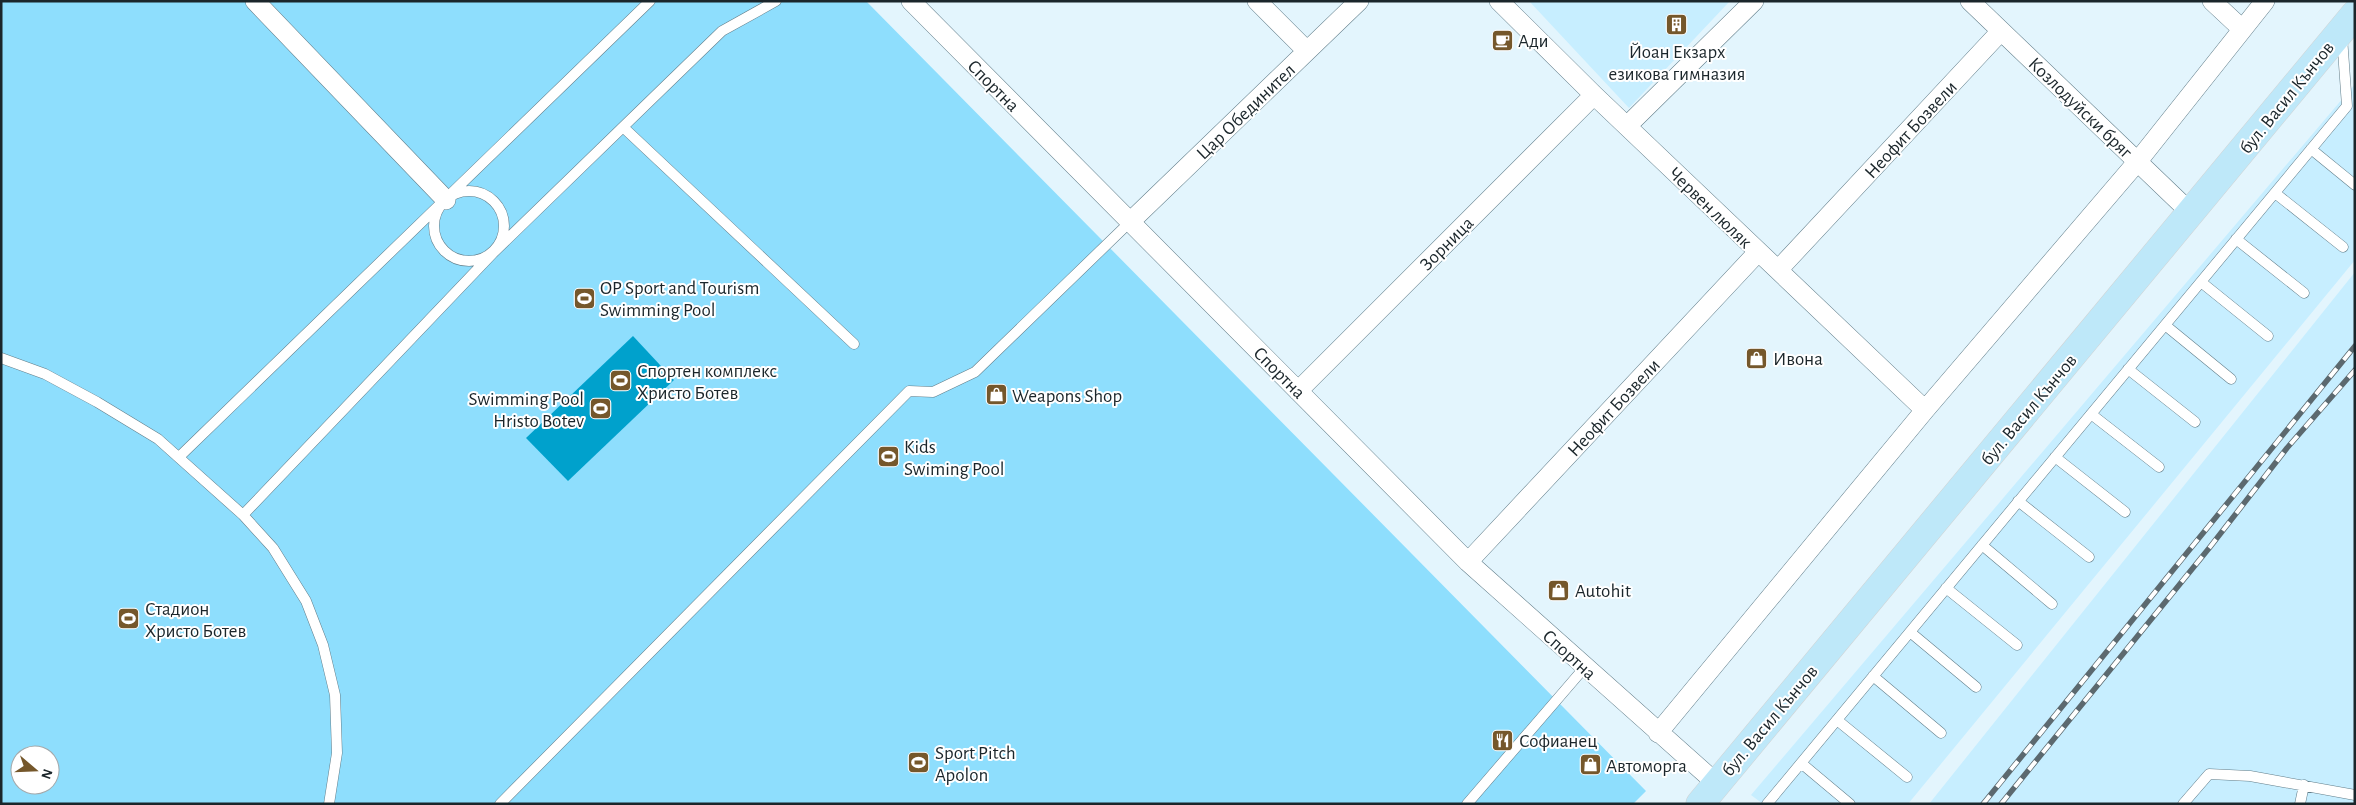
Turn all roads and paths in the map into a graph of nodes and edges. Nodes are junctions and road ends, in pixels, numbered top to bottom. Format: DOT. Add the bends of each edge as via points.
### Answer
graph roads {
  1 [pos="255,1"];
  2 [pos="650,1"];
  3 [pos="776,1"];
  4 [pos="910,1"];
  5 [pos="1257,1"];
  6 [pos="1359,1"];
  7 [pos="1499,1"];
  8 [pos="1754,1"];
  9 [pos="1970,1"];
  10 [pos="2212,1"];
  11 [pos="2253,1"];
  12 [pos="2265,1"];
  13 [pos="2348,22"];
  14 [pos="2242,29"];
  15 [pos="2001,31"];
  16 [pos="1307,51"];
  17 [pos="1594,95"];
  18 [pos="2351,110"];
  19 [pos="1627,126"];
  20 [pos="623,127"];
  21 [pos="2312,149"];
  22 [pos="2138,161"];
  23 [pos="2355,185"];
  24 [pos="2275,193"];
  25 [pos="446,200"];
  26 [pos="2191,213"];
  27 [pos="1131,221"];
  28 [pos="2236,239"];
  29 [pos="2343,247"];
  30 [pos="1758,252"];
  31 [pos="493,253"];
  32 [pos="1778,270"];
  33 [pos="2201,282"];
  34 [pos="2304,293"];
  35 [pos="2165,325"];
  36 [pos="2268,336"];
  37 [pos="854,344"];
  38 [pos="1,358"];
  39 [pos="2128,369"];
  40 [pos="2231,379"];
  41 [pos="1298,391"];
  42 [pos="1925,410"];
  43 [pos="2091,414"];
  44 [pos="2195,422"];
  45 [pos="179,457"];
  46 [pos="2056,457"];
  47 [pos="2159,467"];
  48 [pos="2018,501"];
  49 [pos="2126,512"];
  50 [pos="243,515"];
  51 [pos="1982,545"];
  52 [pos="2089,557"];
  53 [pos="1468,562"];
  54 [pos="1946,588"];
  55 [pos="2052,604"];
  56 [pos="1910,632"];
  57 [pos="2017,645"];
  58 [pos="1584,667"];
  59 [pos="1873,676"];
  60 [pos="1976,687"];
  61 [pos="1837,720"];
  62 [pos="1658,733"];
  63 [pos="1941,733"];
  64 [pos="1800,763"];
  65 [pos="1907,777"];
  66 [pos="2304,786"];
  67 [pos="1708,794"];
  68 [pos="2355,795"];
  69 [pos="329,804"];
  70 [pos="500,804"];
  71 [pos="1467,804"];
  72 [pos="1767,804"];
  73 [pos="1850,804"];
  74 [pos="2183,804"];
  75 [pos="2300,804"];
  1 -- 25 [label="street"];
  2 -- 25 [label="lane"];
  3 -- 20 [label="lane" via="722,31"];
  4 -- 27 [label="street, Спортна"];
  5 -- 16 [label="street"];
  6 -- 16 [label="street, Цар Обединител"];
  7 -- 17 [label="street, Червен люляк"];
  8 -- 19 [label="street"];
  9 -- 15 [label="street, Козлодуйски бряг"];
  10 -- 14 [label="street"];
  11 -- 14 [label="lane"];
  12 -- 14 [label="street"];
  13 -- 18 [label="lane"];
  13 -- 26 [label="main road, бул. Васил Кънчов"];
  14 -- 22 [label="street"];
  15 -- 22 [label="street, Козлодуйски бряг"];
  15 -- 32 [label="street, Неофит Бозвели"];
  16 -- 27 [label="street, Цар Обединител"];
  17 -- 19 [label="street, Червен люляк"];
  17 -- 41 [label="street, Зорница"];
  18 -- 21 [label="lane"];
  19 -- 30 [label="street, Червен люляк"];
  20 -- 31 [label="lane"];
  20 -- 37 [label="lane"];
  21 -- 23 [label="lane"];
  21 -- 24 [label="lane"];
  22 -- 26 [label="street, Козлодуйски бряг"];
  22 -- 42 [label="street"];
  24 -- 28 [label="lane"];
  24 -- 29 [label="lane"];
  25 -- 31 [label="lane" via="458,192 470,191 493,199 503,215 504,230"];
  25 -- 31 [label="lane" via="436,216 434,228 442,249 464,262 476,262"];
  25 -- 45 [label="lane"];
  26 -- 67 [label="main road, бул. Васил Кънчов"];
  27 -- 41 [label="street, Спортна"];
  27 -- 70 [label="lane" via="975,372 933,392 909,392"];
  28 -- 33 [label="lane"];
  28 -- 34 [label="lane"];
  30 -- 32 [label="street, Червен люляк"];
  30 -- 53 [label="street, Неофит Бозвели"];
  31 -- 50 [label="lane"];
  32 -- 42 [label="street, Червен люляк"];
  33 -- 35 [label="lane"];
  33 -- 36 [label="lane"];
  35 -- 39 [label="lane"];
  35 -- 40 [label="lane"];
  38 -- 45 [label="lane" via="45,374 97,402 158,439"];
  39 -- 43 [label="lane"];
  39 -- 44 [label="lane"];
  41 -- 53 [label="street, Спортна"];
  42 -- 62 [label="street"];
  43 -- 46 [label="lane"];
  43 -- 47 [label="lane"];
  45 -- 50 [label="lane"];
  46 -- 48 [label="lane"];
  46 -- 49 [label="lane"];
  48 -- 51 [label="lane"];
  48 -- 52 [label="lane"];
  50 -- 69 [label="lane" via="273,548 306,601 324,645 335,695 337,753"];
  51 -- 54 [label="lane"];
  51 -- 55 [label="lane"];
  53 -- 58 [label="street, Спортна"];
  54 -- 56 [label="lane"];
  54 -- 57 [label="lane"];
  56 -- 59 [label="lane"];
  56 -- 60 [label="lane"];
  58 -- 62 [label="street, Спортна"];
  58 -- 71 [label="lane"];
  59 -- 61 [label="lane"];
  59 -- 63 [label="lane"];
  61 -- 64 [label="lane"];
  61 -- 65 [label="lane"];
  62 -- 67 [label="street, Спортна"];
  64 -- 72 [label="lane"];
  64 -- 73 [label="lane"];
  66 -- 68 [label="lane"];
  66 -- 74 [label="lane" via="2250,776 2209,774"];
  66 -- 75 [label="lane"];
}
